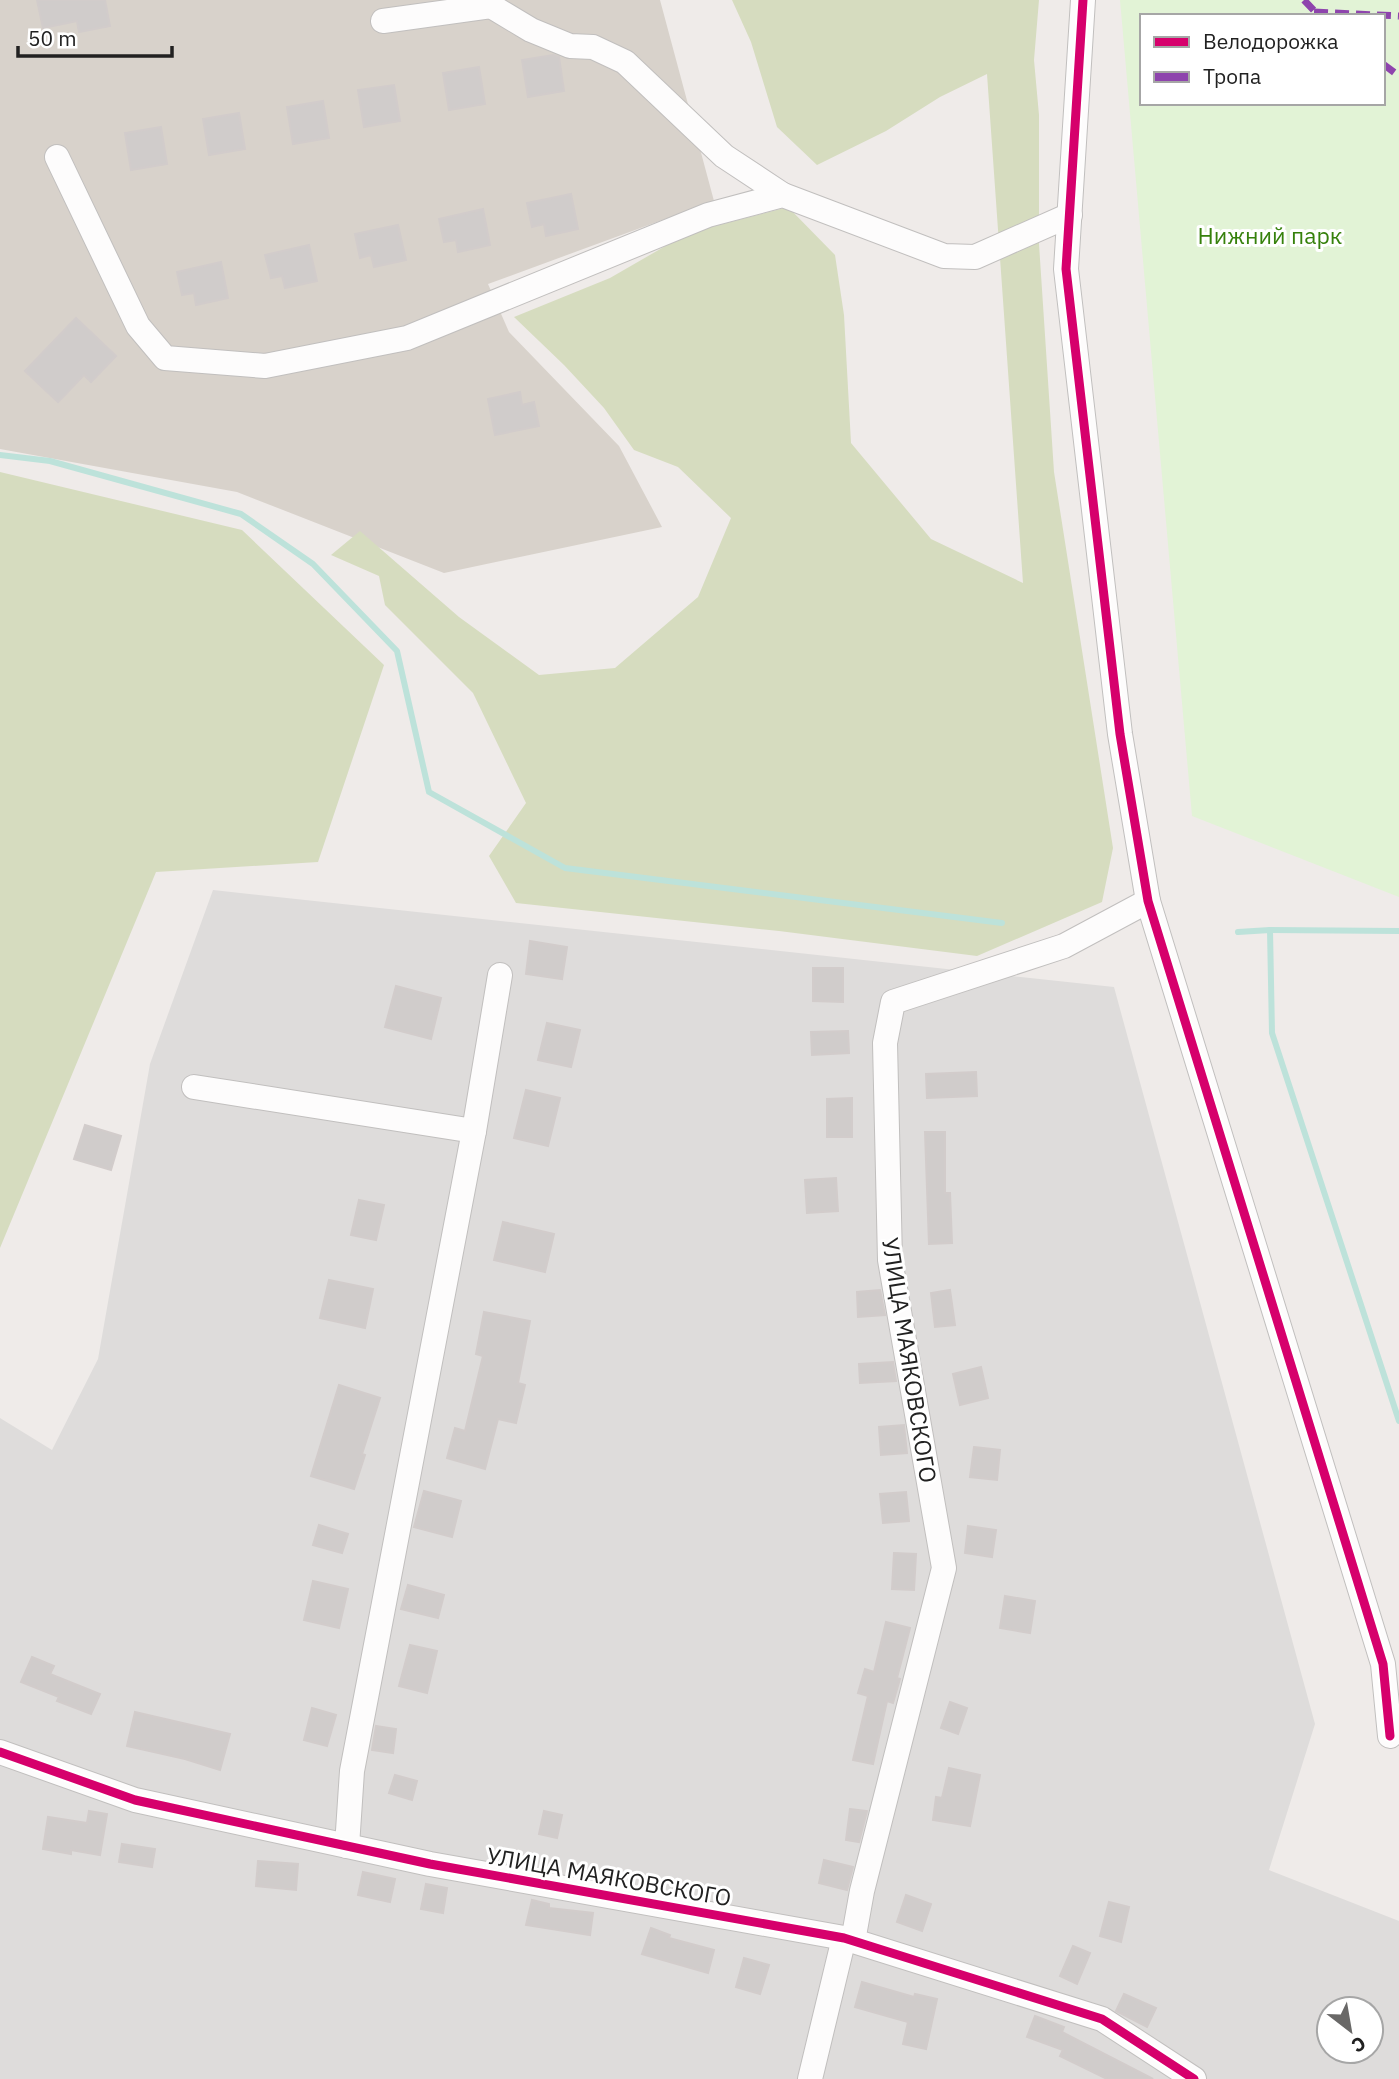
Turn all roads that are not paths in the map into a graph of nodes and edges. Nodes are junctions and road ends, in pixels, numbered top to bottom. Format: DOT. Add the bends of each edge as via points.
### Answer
graph roads {
  1 [pos="1083,0"];
  2 [pos="383,21"];
  3 [pos="57,157"];
  4 [pos="783,195"];
  5 [pos="1070,215"];
  6 [pos="1148,901"];
  7 [pos="500,975"];
  8 [pos="194,1087"];
  9 [pos="474,1131"];
  10 [pos="1390,1736"];
  11 [pos="0,1752"];
  12 [pos="347,1846"];
  13 [pos="849,1939"];
  14 [pos="810,2079"];
  15 [pos="1194,2079"];
  1 -- 5 [label="street"];
  2 -- 4 [label="street" via="491,6 570,46 593,47 625,62 724,156"];
  3 -- 4 [label="street" via="138,326 165,358 265,366 407,338 708,215"];
  4 -- 5 [label="street" via="944,256 975,257"];
  5 -- 6 [label="street" via="1066,270 1120,734"];
  6 -- 10 [label="street" via="1383,1664"];
  6 -- 13 [label="street, УЛИЦА МАЯКОВСКОГО" via="1063,946 892,1002 886,1043 890,1260 944,1568"];
  7 -- 9 [label="street"];
  8 -- 9 [label="street"];
  9 -- 12 [label="street" via="352,1771"];
  11 -- 12 [label="street, УЛИЦА МАЯКОВСКОГО" via="135,1800"];
  12 -- 13 [label="street, УЛИЦА МАЯКОВСКОГО"];
  13 -- 14 [label="street, УЛИЦА МАЯКОВСКОГО"];
  13 -- 15 [label="street, УЛИЦА МАЯКОВСКОГО" via="1102,2019"];
}
